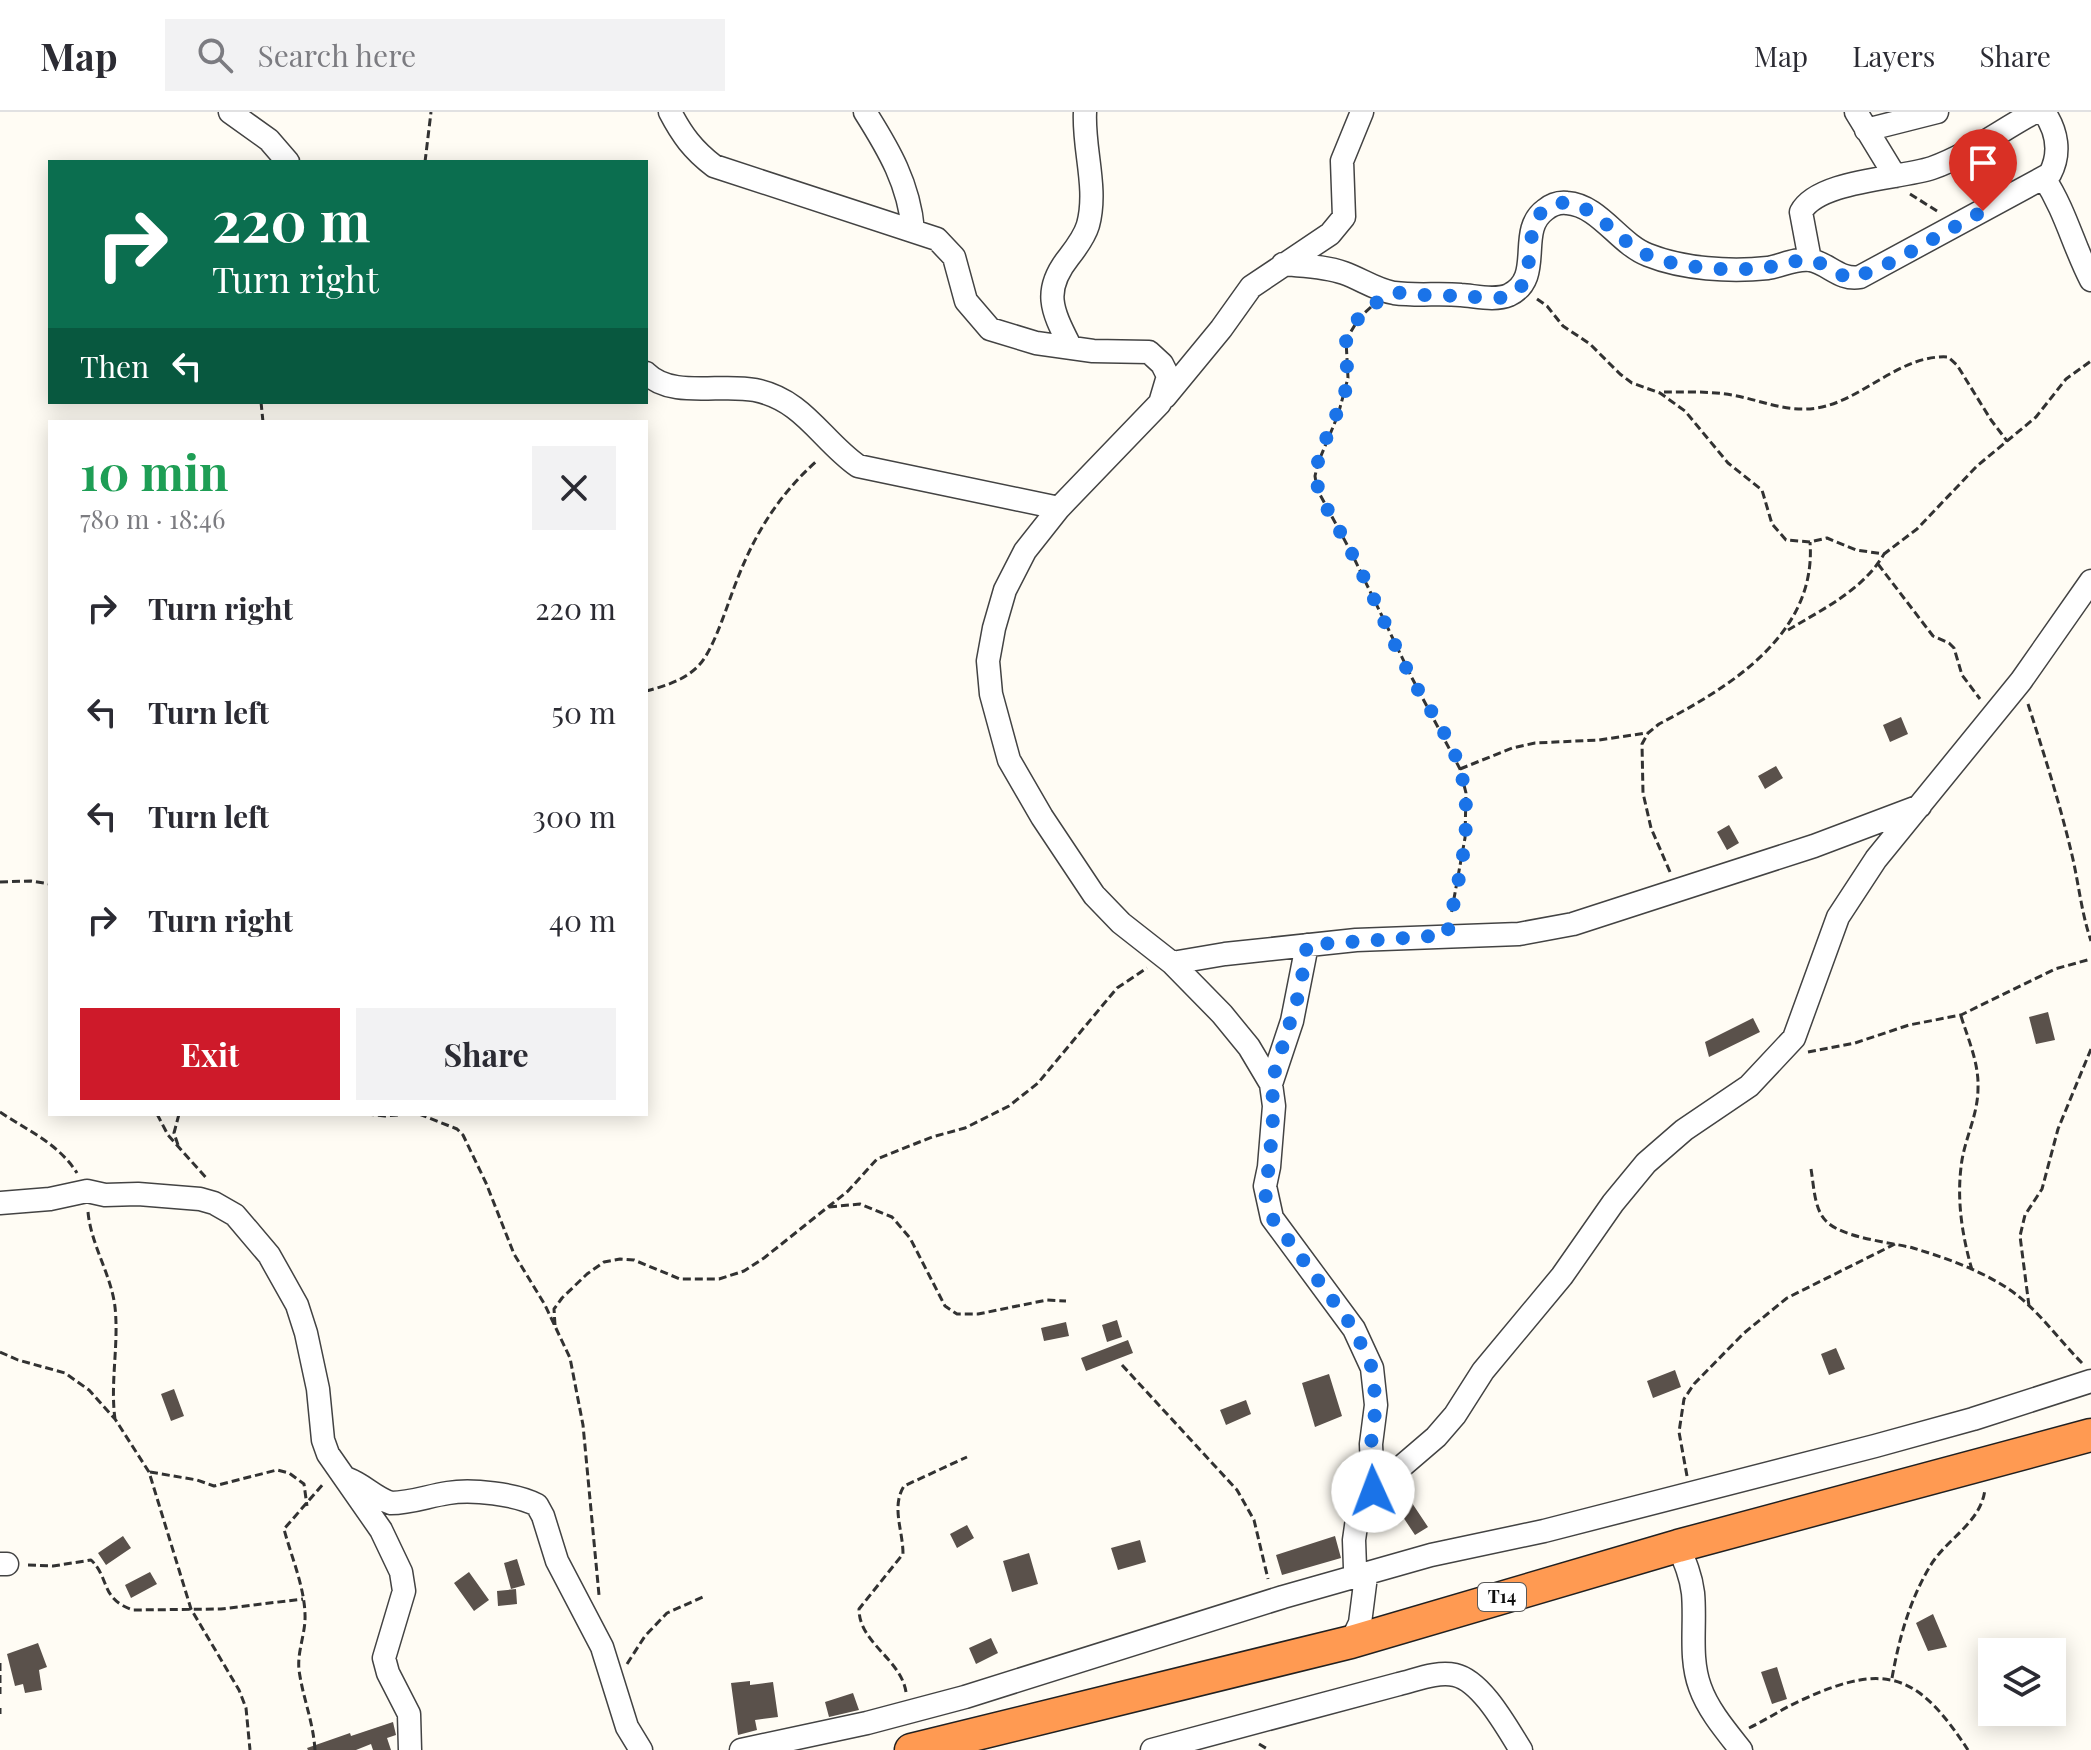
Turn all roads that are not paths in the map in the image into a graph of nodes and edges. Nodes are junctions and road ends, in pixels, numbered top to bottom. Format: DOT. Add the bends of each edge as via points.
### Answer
graph roads {
  1 [pos="230,112"];
  2 [pos="670,112"];
  3 [pos="865,112"];
  4 [pos="1085,112"];
  5 [pos="1362,112"];
  6 [pos="1937,112"];
  7 [pos="2035,112"];
  8 [pos="2044,112"];
  9 [pos="1861,121"];
  10 [pos="286,160"];
  11 [pos="1895,176"];
  12 [pos="2044,178"];
  13 [pos="913,230"];
  14 [pos="1810,260"];
  15 [pos="1283,264"];
  16 [pos="2091,280"];
  17 [pos="1071,348"];
  18 [pos="648,375"];
  19 [pos="1160,403"];
  20 [pos="1059,508"];
  21 [pos="2091,581"];
  22 [pos="1921,806"];
  23 [pos="1307,945"];
  24 [pos="1167,960"];
  25 [pos="1271,1084"];
  26 [pos="0,1203"];
  27 [pos="2091,1381"];
  28 [pos="2091,1435"];
  29 [pos="338,1471"];
  30 [pos="1373,1491"];
  31 [pos="1678,1546"];
  32 [pos="1366,1576"];
  33 [pos="1351,1642"];
  34 [pos="1735,1743"];
  35 [pos="410,1750"];
  36 [pos="641,1750"];
  37 [pos="741,1750"];
  38 [pos="911,1750"];
  39 [pos="1152,1750"];
  40 [pos="1521,1750"];
  1 -- 10 [label="street" via="269,140"];
  2 -- 13 [label="street" via="684,139 714,166"];
  3 -- 13 [label="street" via="898,169"];
  4 -- 17 [label="street" via="1091,181 1088,226 1052,285 1057,319"];
  5 -- 15 [label="street" via="1342,161 1344,217 1330,234"];
  6 -- 9 [label="street"];
  7 -- 11 [label="street" via="1945,163"];
  8 -- 12 [label="street" via="2055,135 2057,160"];
  9 -- 11 [label="street"];
  11 -- 14 [label="street" via="1829,192 1804,206 1801,219"];
  12 -- 14 [label="street" via="1860,277 1845,277"];
  12 -- 16 [label="street" via="2060,202"];
  13 -- 17 [label="street" via="937,239 954,257 966,301 990,329"];
  14 -- 15 [label="street" via="1748,269 1680,264 1646,255 1590,212 1563,202 1551,205 1531,228 1529,273 1514,291 1496,298 1396,293 1344,273"];
  15 -- 19 [label="street" via="1251,287"];
  17 -- 19 [label="street" via="1149,352 1168,376"];
  18 -- 20 [label="street" via="660,384 756,390 782,400 806,414 858,466"];
  19 -- 20 [label="street"];
  20 -- 24 [label="street" via="1025,551 1005,590 988,661 991,694 1009,760 1050,830 1094,895"];
  21 -- 22 [label="street" via="2021,681"];
  22 -- 23 [label="street" via="1573,924 1519,934"];
  22 -- 30 [label="street" via="1876,859 1838,917 1794,1038 1749,1086 1646,1163 1483,1371 1455,1415"];
  23 -- 24 [label="street"];
  23 -- 25 [label="street" via="1300,990"];
  24 -- 25 [label="street" via="1222,1014"];
  25 -- 30 [label="street" via="1266,1201 1272,1218 1354,1329 1372,1368"];
  26 -- 29 [label="street" via="87,1191 200,1199 225,1209 269,1255 297,1305 318,1389 323,1440"];
  27 -- 32 [label="street" via="1875,1446 1431,1555"];
  28 -- 31 [label="highway, T14"];
  29 -- 35 [label="street" via="381,1530 401,1572 404,1591 384,1658 409,1714"];
  29 -- 36 [label="street" via="391,1503 465,1492 511,1496 537,1505 557,1561 609,1664 627,1727"];
  30 -- 32 [label="street" via="1357,1519 1354,1540 1355,1568"];
  31 -- 33 [label="highway, T14"];
  31 -- 34 [label="street" via="1693,1595 1698,1684"];
  32 -- 33 [label="street" via="1360,1623"];
  32 -- 37 [label="street" via="965,1697"];
  33 -- 38 [label="highway, T14"];
  39 -- 40 [label="street" via="1438,1675 1454,1675 1477,1686"];
}
